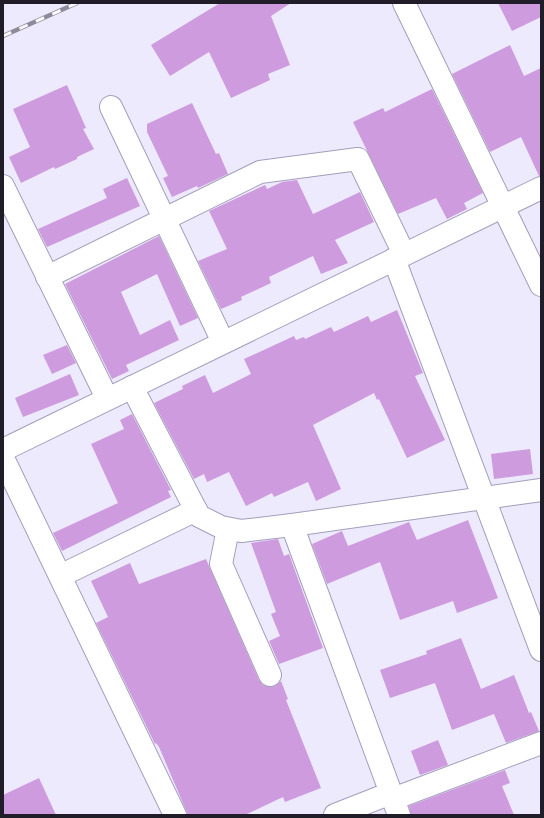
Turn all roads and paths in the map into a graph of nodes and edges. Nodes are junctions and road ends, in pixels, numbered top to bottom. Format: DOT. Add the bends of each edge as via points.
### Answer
graph roads {
  1 [pos="404,3"];
  2 [pos="111,106"];
  3 [pos="3,186"];
  4 [pos="541,188"];
  5 [pos="504,206"];
  6 [pos="165,220"];
  7 [pos="399,256"];
  8 [pos="47,277"];
  9 [pos="541,285"];
  10 [pos="223,342"];
  11 [pos="132,387"];
  12 [pos="107,398"];
  13 [pos="3,450"];
  14 [pos="3,458"];
  15 [pos="541,490"];
  16 [pos="484,498"];
  17 [pos="196,510"];
  18 [pos="292,525"];
  19 [pos="228,528"];
  20 [pos="60,576"];
  21 [pos="541,650"];
  22 [pos="270,675"];
  23 [pos="541,743"];
  24 [pos="394,802"];
  25 [pos="175,815"];
  26 [pos="335,815"];
  1 -- 5 [label="street"];
  2 -- 6 [label="street"];
  3 -- 8 [label="street"];
  4 -- 5 [label="street"];
  5 -- 7 [label="street"];
  5 -- 9 [label="street"];
  6 -- 7 [label="street" via="260,172 358,159"];
  6 -- 8 [label="street"];
  6 -- 10 [label="street"];
  7 -- 10 [label="street"];
  7 -- 16 [label="street"];
  8 -- 12 [label="street"];
  10 -- 11 [label="street"];
  11 -- 12 [label="street"];
  11 -- 17 [label="street"];
  12 -- 13 [label="street"];
  14 -- 20 [label="street"];
  15 -- 16 [label="street"];
  16 -- 18 [label="street"];
  16 -- 21 [label="street"];
  17 -- 19 [label="street" via="199,516"];
  17 -- 20 [label="street"];
  18 -- 19 [label="street" via="241,531"];
  18 -- 24 [label="street"];
  19 -- 22 [label="street" via="221,564"];
  20 -- 25 [label="street"];
  23 -- 24 [label="street"];
  24 -- 26 [label="street"];
}
